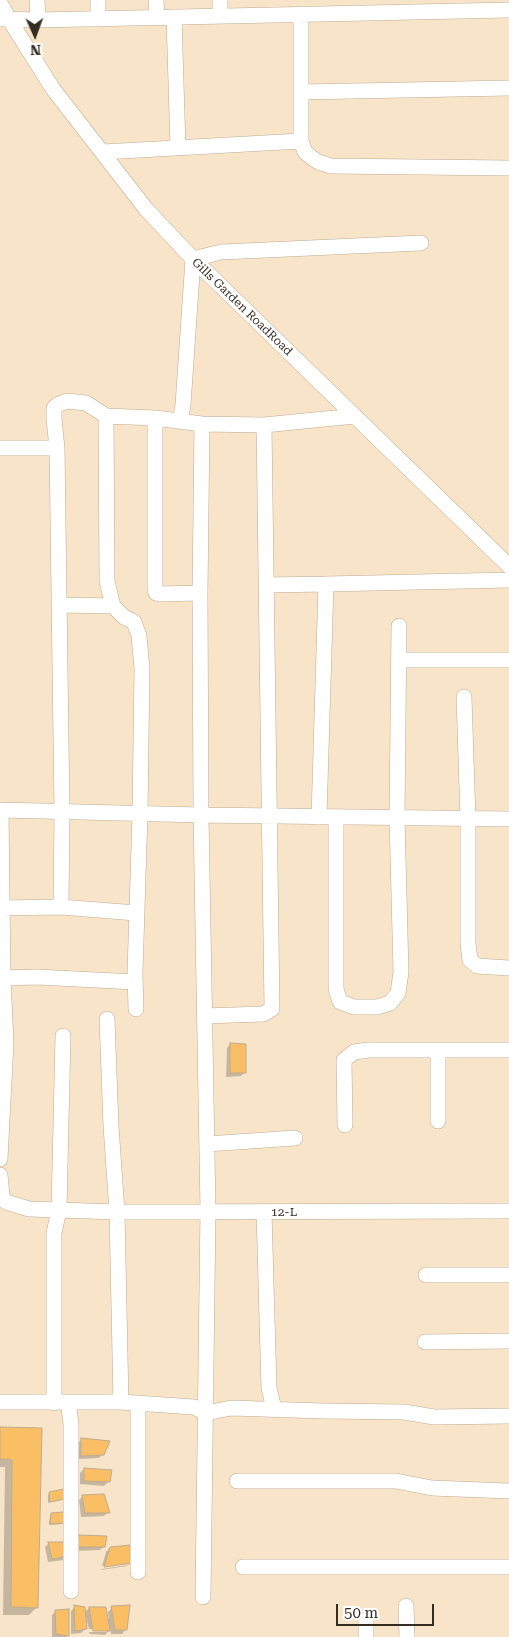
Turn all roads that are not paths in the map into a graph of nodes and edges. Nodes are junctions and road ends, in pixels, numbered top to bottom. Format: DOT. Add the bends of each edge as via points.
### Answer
graph roads {
  1 [pos="37,0"];
  2 [pos="98,0"];
  3 [pos="156,0"];
  4 [pos="220,0"];
  5 [pos="0,2"];
  6 [pos="403,6"];
  7 [pos="275,7"];
  8 [pos="340,7"];
  9 [pos="509,10"];
  10 [pos="300,14"];
  11 [pos="220,16"];
  12 [pos="174,17"];
  13 [pos="157,18"];
  14 [pos="4,19"];
  15 [pos="98,19"];
  16 [pos="38,20"];
  17 [pos="509,88"];
  18 [pos="302,92"];
  19 [pos="301,141"];
  20 [pos="178,148"];
  21 [pos="103,152"];
  22 [pos="509,168"];
  23 [pos="421,243"];
  24 [pos="193,259"];
  25 [pos="106,416"];
  26 [pos="355,416"];
  27 [pos="155,418"];
  28 [pos="180,421"];
  29 [pos="202,424"];
  30 [pos="264,425"];
  31 [pos="0,448"];
  32 [pos="57,448"];
  33 [pos="509,566"];
  34 [pos="509,580"];
  35 [pos="326,584"];
  36 [pos="267,585"];
  37 [pos="200,593"];
  38 [pos="60,606"];
  39 [pos="113,606"];
  40 [pos="399,626"];
  41 [pos="399,660"];
  42 [pos="509,660"];
  43 [pos="464,697"];
  44 [pos="1,810"];
  45 [pos="62,812"];
  46 [pos="140,814"];
  47 [pos="200,815"];
  48 [pos="270,816"];
  49 [pos="319,817"];
  50 [pos="336,817"];
  51 [pos="397,818"];
  52 [pos="468,819"];
  53 [pos="509,819"];
  54 [pos="61,907"];
  55 [pos="2,908"];
  56 [pos="136,913"];
  57 [pos="509,968"];
  58 [pos="1,978"];
  59 [pos="135,982"];
  60 [pos="136,1009"];
  61 [pos="204,1016"];
  62 [pos="107,1019"];
  63 [pos="63,1036"];
  64 [pos="3,1042"];
  65 [pos="438,1050"];
  66 [pos="509,1050"];
  67 [pos="438,1120"];
  68 [pos="345,1125"];
  69 [pos="296,1138"];
  70 [pos="207,1144"];
  71 [pos="0,1159"];
  72 [pos="0,1175"];
  73 [pos="3,1204"];
  74 [pos="59,1210"];
  75 [pos="208,1210"];
  76 [pos="509,1211"];
  77 [pos="117,1212"];
  78 [pos="264,1212"];
  79 [pos="426,1275"];
  80 [pos="509,1275"];
  81 [pos="509,1340"];
  82 [pos="425,1342"];
  83 [pos="0,1402"];
  84 [pos="61,1402"];
  85 [pos="121,1402"];
  86 [pos="138,1403"];
  87 [pos="274,1409"];
  88 [pos="206,1413"];
  89 [pos="509,1416"];
  90 [pos="237,1481"];
  91 [pos="509,1491"];
  92 [pos="243,1567"];
  93 [pos="509,1567"];
  94 [pos="138,1572"];
  95 [pos="72,1591"];
  96 [pos="203,1596"];
  97 [pos="406,1606"];
  98 [pos="366,1620"];
  99 [pos="366,1637"];
  100 [pos="407,1637"];
  1 -- 16 [label="street"];
  2 -- 15 [label="street"];
  3 -- 13 [label="street"];
  4 -- 11 [label="street"];
  5 -- 14 [label="street, Gills Garden RoadRoad"];
  6 -- 8 [label="street"];
  6 -- 9 [label="street"];
  7 -- 10 [label="street"];
  7 -- 11 [label="street"];
  8 -- 10 [label="street"];
  10 -- 18 [label="street"];
  11 -- 12 [label="street"];
  12 -- 13 [label="street"];
  12 -- 20 [label="street"];
  13 -- 15 [label="street"];
  14 -- 16 [label="street"];
  14 -- 21 [label="street, Gills Garden RoadRoad" via="53,90"];
  15 -- 16 [label="street"];
  17 -- 18 [label="street"];
  18 -- 19 [label="street"];
  19 -- 20 [label="street"];
  19 -- 22 [label="street" via="310,157 331,166"];
  20 -- 21 [label="street"];
  21 -- 24 [label="street, Gills Garden RoadRoad" via="146,209"];
  23 -- 24 [label="street" via="221,252"];
  24 -- 26 [label="street, Gills Garden RoadRoad"];
  24 -- 28 [label="street"];
  25 -- 27 [label="street"];
  25 -- 32 [label="street" via="86,403 67,401 57,405 54,419"];
  25 -- 39 [label="street" via="107,581"];
  26 -- 30 [label="street"];
  26 -- 33 [label="street, Gills Garden RoadRoad"];
  27 -- 28 [label="street"];
  27 -- 37 [label="street" via="156,593"];
  28 -- 29 [label="street"];
  29 -- 30 [label="street"];
  29 -- 37 [label="street"];
  30 -- 36 [label="street"];
  31 -- 32 [label="street"];
  32 -- 38 [label="street"];
  34 -- 35 [label="street"];
  35 -- 36 [label="street"];
  35 -- 49 [label="street"];
  36 -- 48 [label="street"];
  37 -- 47 [label="street"];
  38 -- 39 [label="street"];
  38 -- 45 [label="street"];
  39 -- 46 [label="street" via="134,622 139,636 142,668"];
  40 -- 41 [label="street"];
  41 -- 42 [label="street"];
  41 -- 51 [label="street"];
  43 -- 52 [label="street"];
  44 -- 45 [label="street"];
  44 -- 55 [label="street"];
  45 -- 46 [label="street"];
  45 -- 54 [label="street"];
  46 -- 47 [label="street"];
  46 -- 56 [label="street"];
  47 -- 48 [label="street"];
  47 -- 61 [label="street"];
  48 -- 49 [label="street"];
  48 -- 61 [label="street" via="272,1009 263,1014"];
  49 -- 50 [label="street"];
  50 -- 51 [label="street"];
  50 -- 51 [label="street" via="336,990 340,1002 354,1007 377,1007 390,1003 398,992"];
  51 -- 52 [label="street"];
  52 -- 53 [label="street"];
  52 -- 57 [label="street" via="470,960 477,966"];
  54 -- 55 [label="street"];
  54 -- 56 [label="street"];
  55 -- 58 [label="street"];
  56 -- 59 [label="street"];
  58 -- 59 [label="street"];
  58 -- 64 [label="street"];
  59 -- 60 [label="street"];
  61 -- 70 [label="street"];
  62 -- 77 [label="street"];
  63 -- 74 [label="street"];
  64 -- 71 [label="street"];
  65 -- 66 [label="street"];
  65 -- 67 [label="street"];
  65 -- 68 [label="street" via="369,1050 354,1052 344,1060"];
  69 -- 70 [label="street"];
  70 -- 75 [label="street"];
  72 -- 73 [label="street"];
  73 -- 74 [label="street, 12-L"];
  74 -- 77 [label="street, 12-L"];
  74 -- 84 [label="street" via="54,1233"];
  75 -- 77 [label="street, 12-L"];
  75 -- 78 [label="street, 12-L"];
  75 -- 88 [label="street"];
  76 -- 78 [label="street, 12-L"];
  77 -- 85 [label="street"];
  78 -- 87 [label="street" via="269,1388"];
  79 -- 80 [label="street"];
  81 -- 82 [label="street"];
  83 -- 84 [label="street"];
  84 -- 85 [label="street"];
  84 -- 95 [label="street" via="71,1432"];
  85 -- 86 [label="street"];
  86 -- 88 [label="street" via="194,1407"];
  86 -- 94 [label="street"];
  87 -- 88 [label="street" via="231,1408"];
  87 -- 89 [label="street" via="404,1412 434,1417"];
  88 -- 96 [label="street"];
  90 -- 91 [label="street" via="396,1481 450,1490"];
  92 -- 93 [label="street"];
  97 -- 100 [label="street"];
  98 -- 99 [label="street"];
}
